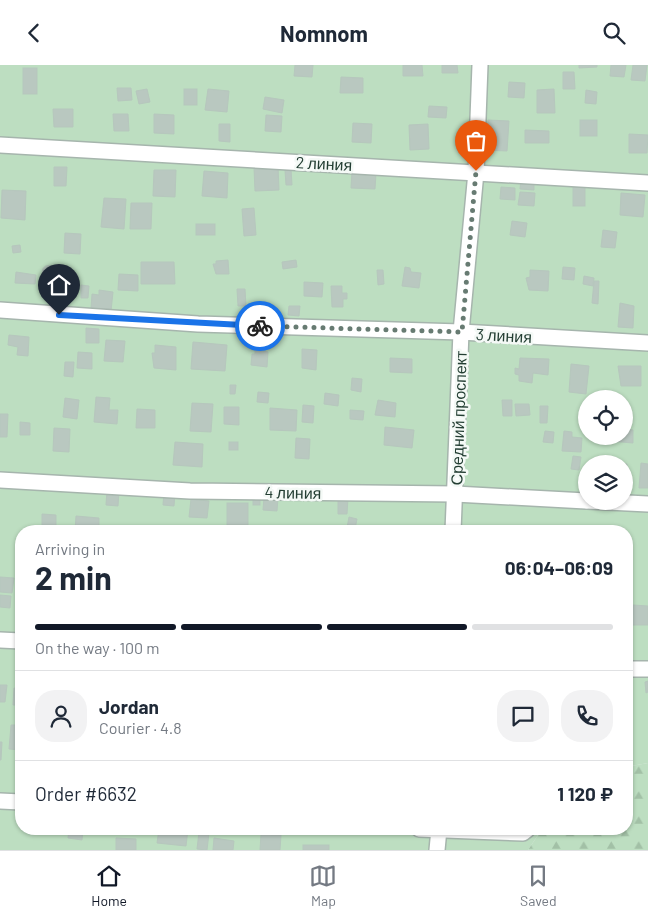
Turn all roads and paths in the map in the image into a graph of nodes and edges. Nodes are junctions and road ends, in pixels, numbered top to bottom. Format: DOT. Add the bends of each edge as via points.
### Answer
graph roads {
  1 [pos="480,65"];
  2 [pos="0,145"];
  3 [pos="476,171"];
  4 [pos="648,183"];
  5 [pos="0,310"];
  6 [pos="462,332"];
  7 [pos="648,343"];
  8 [pos="0,480"];
  9 [pos="455,494"];
  10 [pos="578,501"];
  11 [pos="633,504"];
  12 [pos="648,505"];
  13 [pos="453,525"];
  14 [pos="0,640"];
  15 [pos="15,641"];
  16 [pos="633,669"];
  17 [pos="648,669"];
  18 [pos="0,801"];
  19 [pos="15,802"];
  20 [pos="438,835"];
  21 [pos="437,850"];
  1 -- 3 [label="street, Средний проспект"];
  2 -- 3 [label="street, 2 линия"];
  3 -- 4 [label="street, 2 линия"];
  3 -- 6 [label="street, Средний проспект"];
  5 -- 6 [label="street, 3 линия" via="198,324"];
  6 -- 7 [label="street, 3 линия"];
  6 -- 9 [label="street, Средний проспект"];
  8 -- 9 [label="street, 4 линия" via="190,491"];
  9 -- 10 [label="street, 4 линия"];
  9 -- 13 [label="street, Средний проспект"];
  11 -- 12 [label="street, 4 линия"];
  14 -- 15 [label="street"];
  16 -- 17 [label="street"];
  18 -- 19 [label="street"];
  20 -- 21 [label="street"];
}
